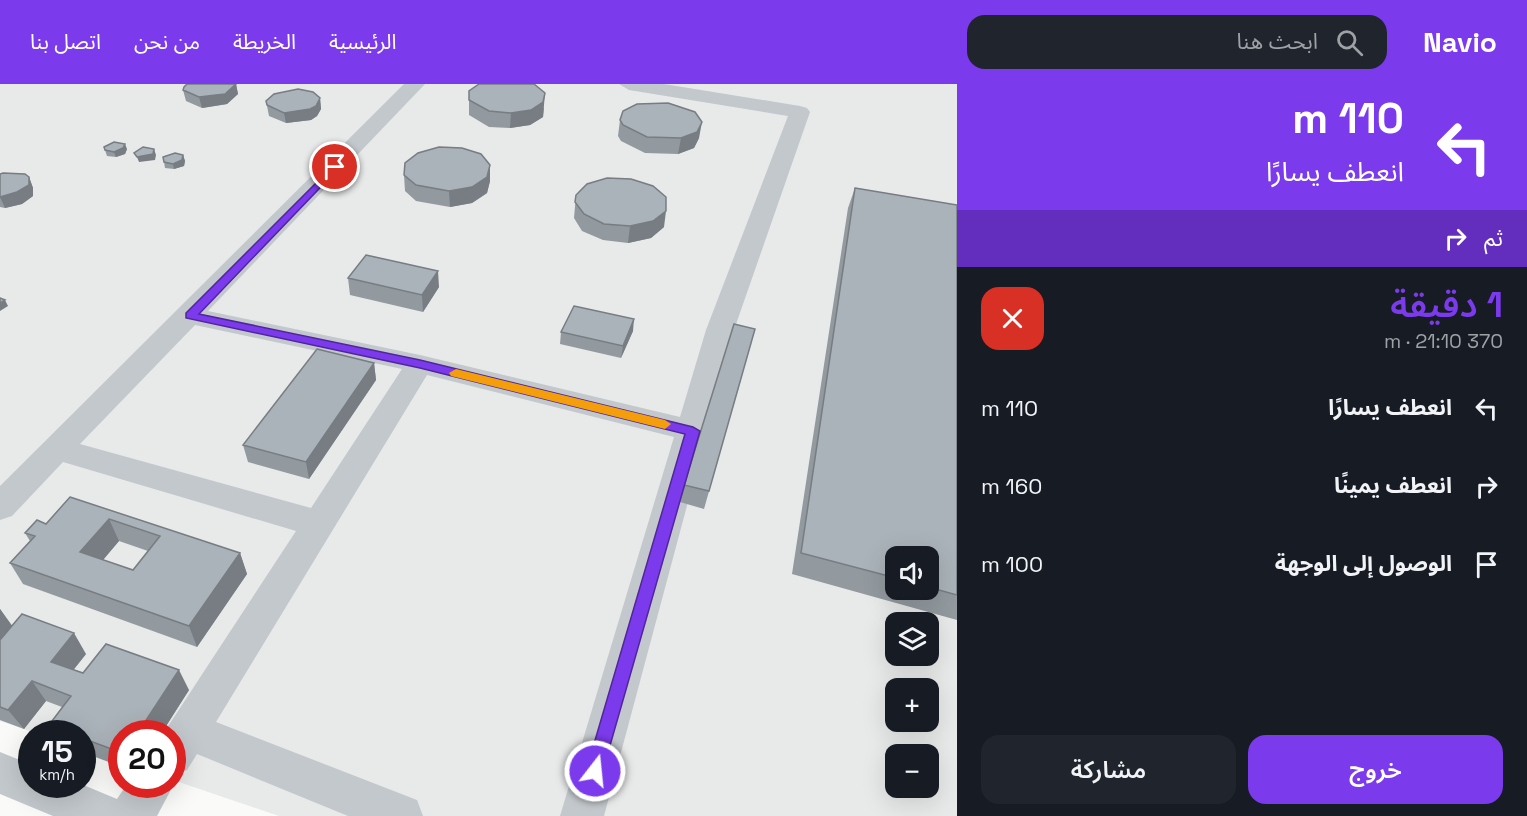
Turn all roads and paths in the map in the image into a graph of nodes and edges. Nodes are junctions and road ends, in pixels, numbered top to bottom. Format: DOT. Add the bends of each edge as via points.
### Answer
graph roads {
  1 [pos="415,84"];
  2 [pos="629,84"];
  3 [pos="190,316"];
  4 [pos="420,364"];
  5 [pos="693,431"];
  6 [pos="56,449"];
  7 [pos="0,507"];
  8 [pos="319,524"];
  9 [pos="186,736"];
  10 [pos="186,746"];
  11 [pos="0,773"];
  12 [pos="143,798"];
  13 [pos="105,816"];
  14 [pos="130,816"];
  15 [pos="401,816"];
  16 [pos="582,816"];
  1 -- 3 [label="street"];
  2 -- 5 [label="street" via="800,112 720,330"];
  3 -- 4 [label="street"];
  3 -- 6 [label="street"];
  4 -- 5 [label="street"];
  4 -- 8 [label="street"];
  5 -- 16 [label="street"];
  6 -- 7 [label="street"];
  6 -- 8 [label="street"];
  8 -- 9 [label="street"];
  10 -- 15 [label="street"];
  11 -- 13 [label="street"];
  12 -- 14 [label="street"];
}
